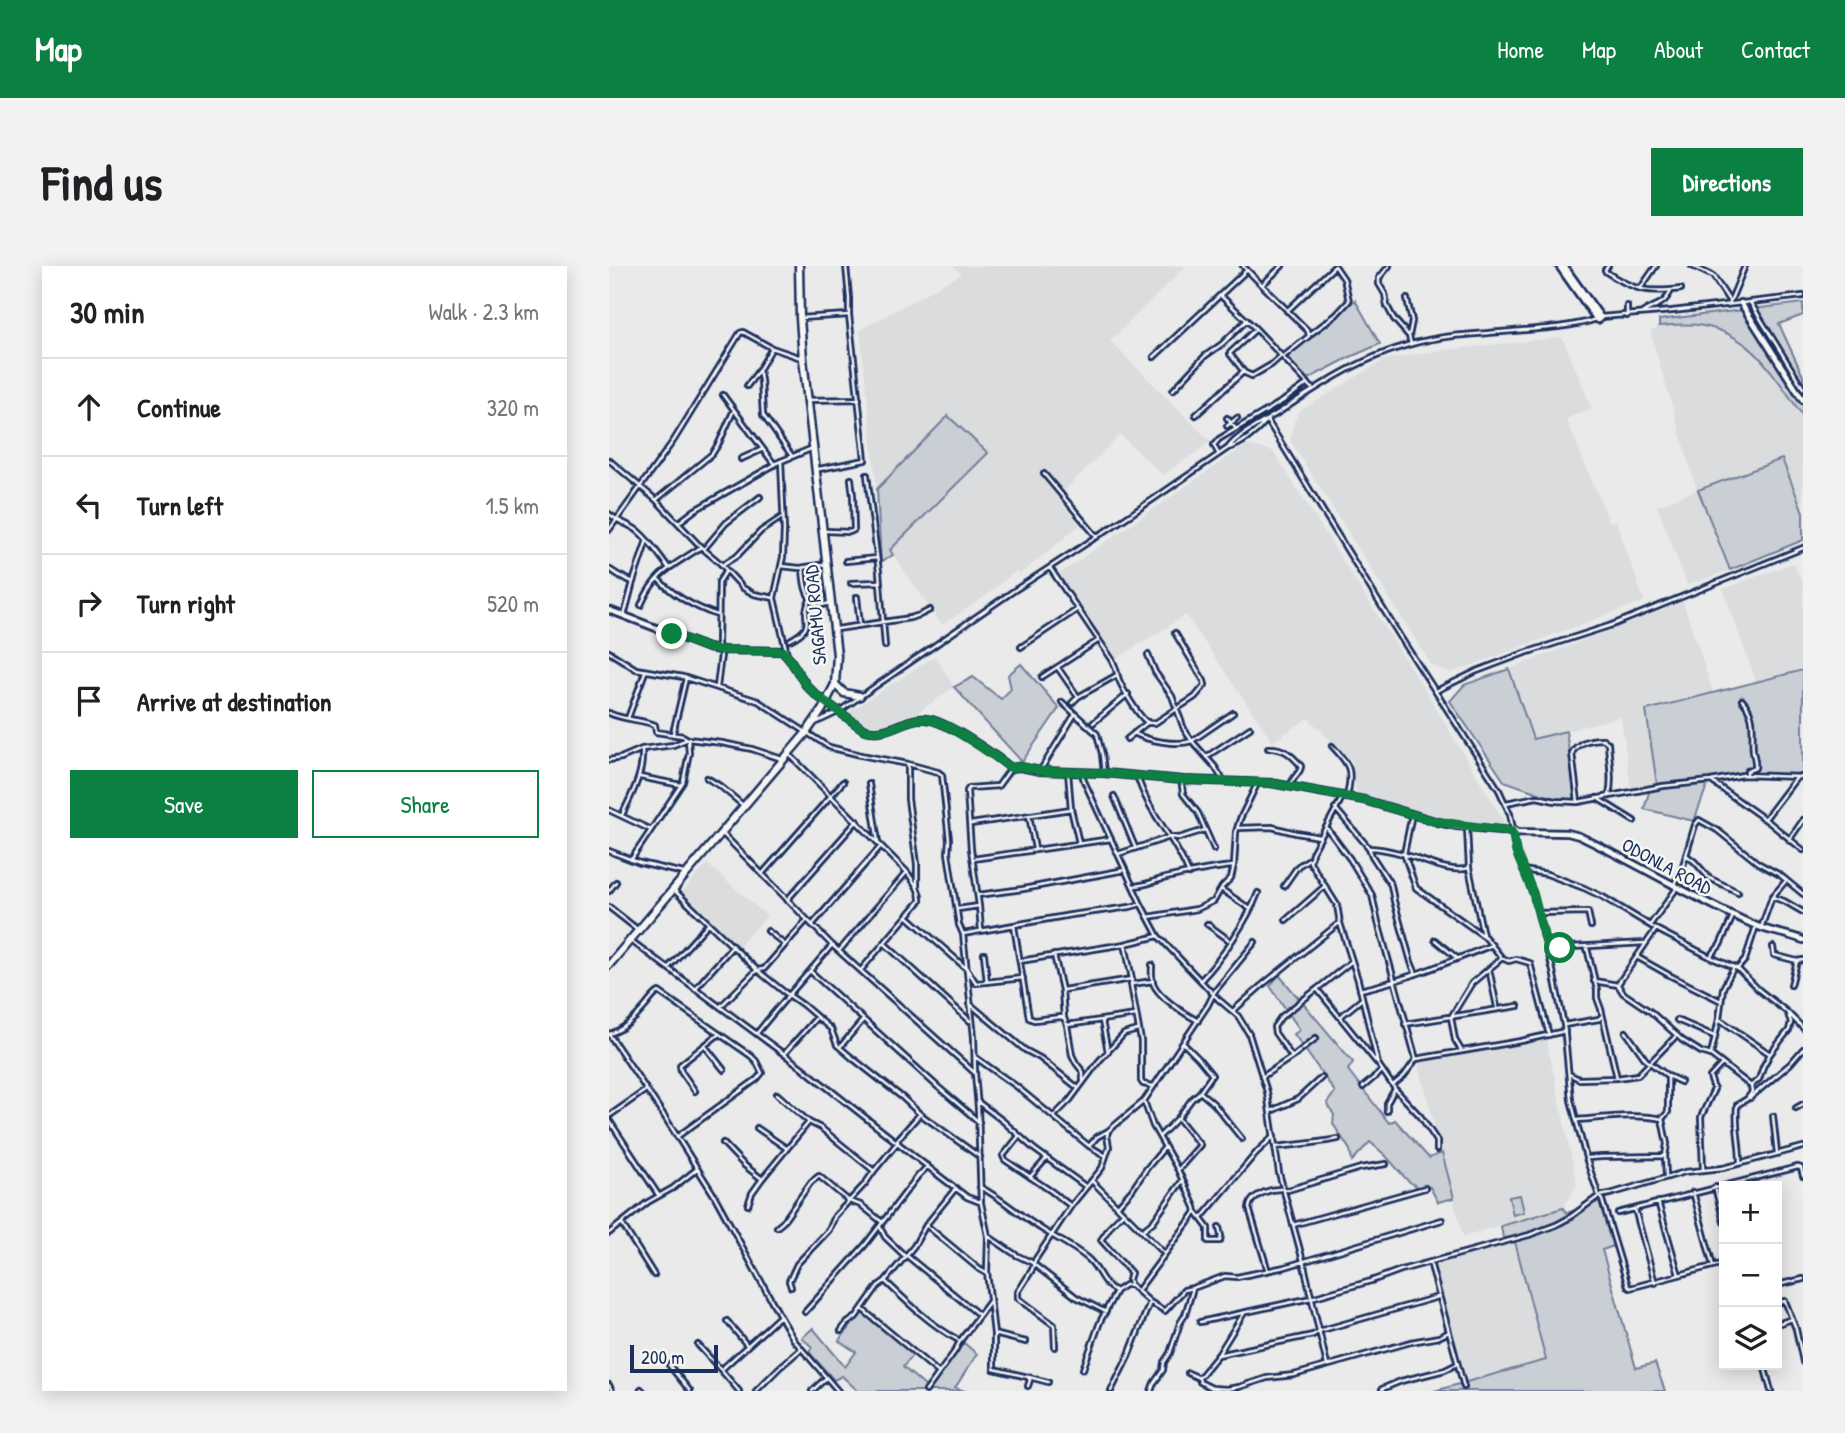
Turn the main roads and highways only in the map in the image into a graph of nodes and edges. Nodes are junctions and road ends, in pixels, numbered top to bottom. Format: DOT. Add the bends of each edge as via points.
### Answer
graph roads {
  1 [pos="799,266"];
  2 [pos="835,684"];
  3 [pos="860,696"];
  4 [pos="609,965"];
  1 -- 2 [label="highway, SAGAMU ROAD" via="807,400 837,655"];
  2 -- 3 [label="highway" via="844,693"];
  2 -- 4 [label="highway, SAGAMU ROAD" via="806,733"];
}
